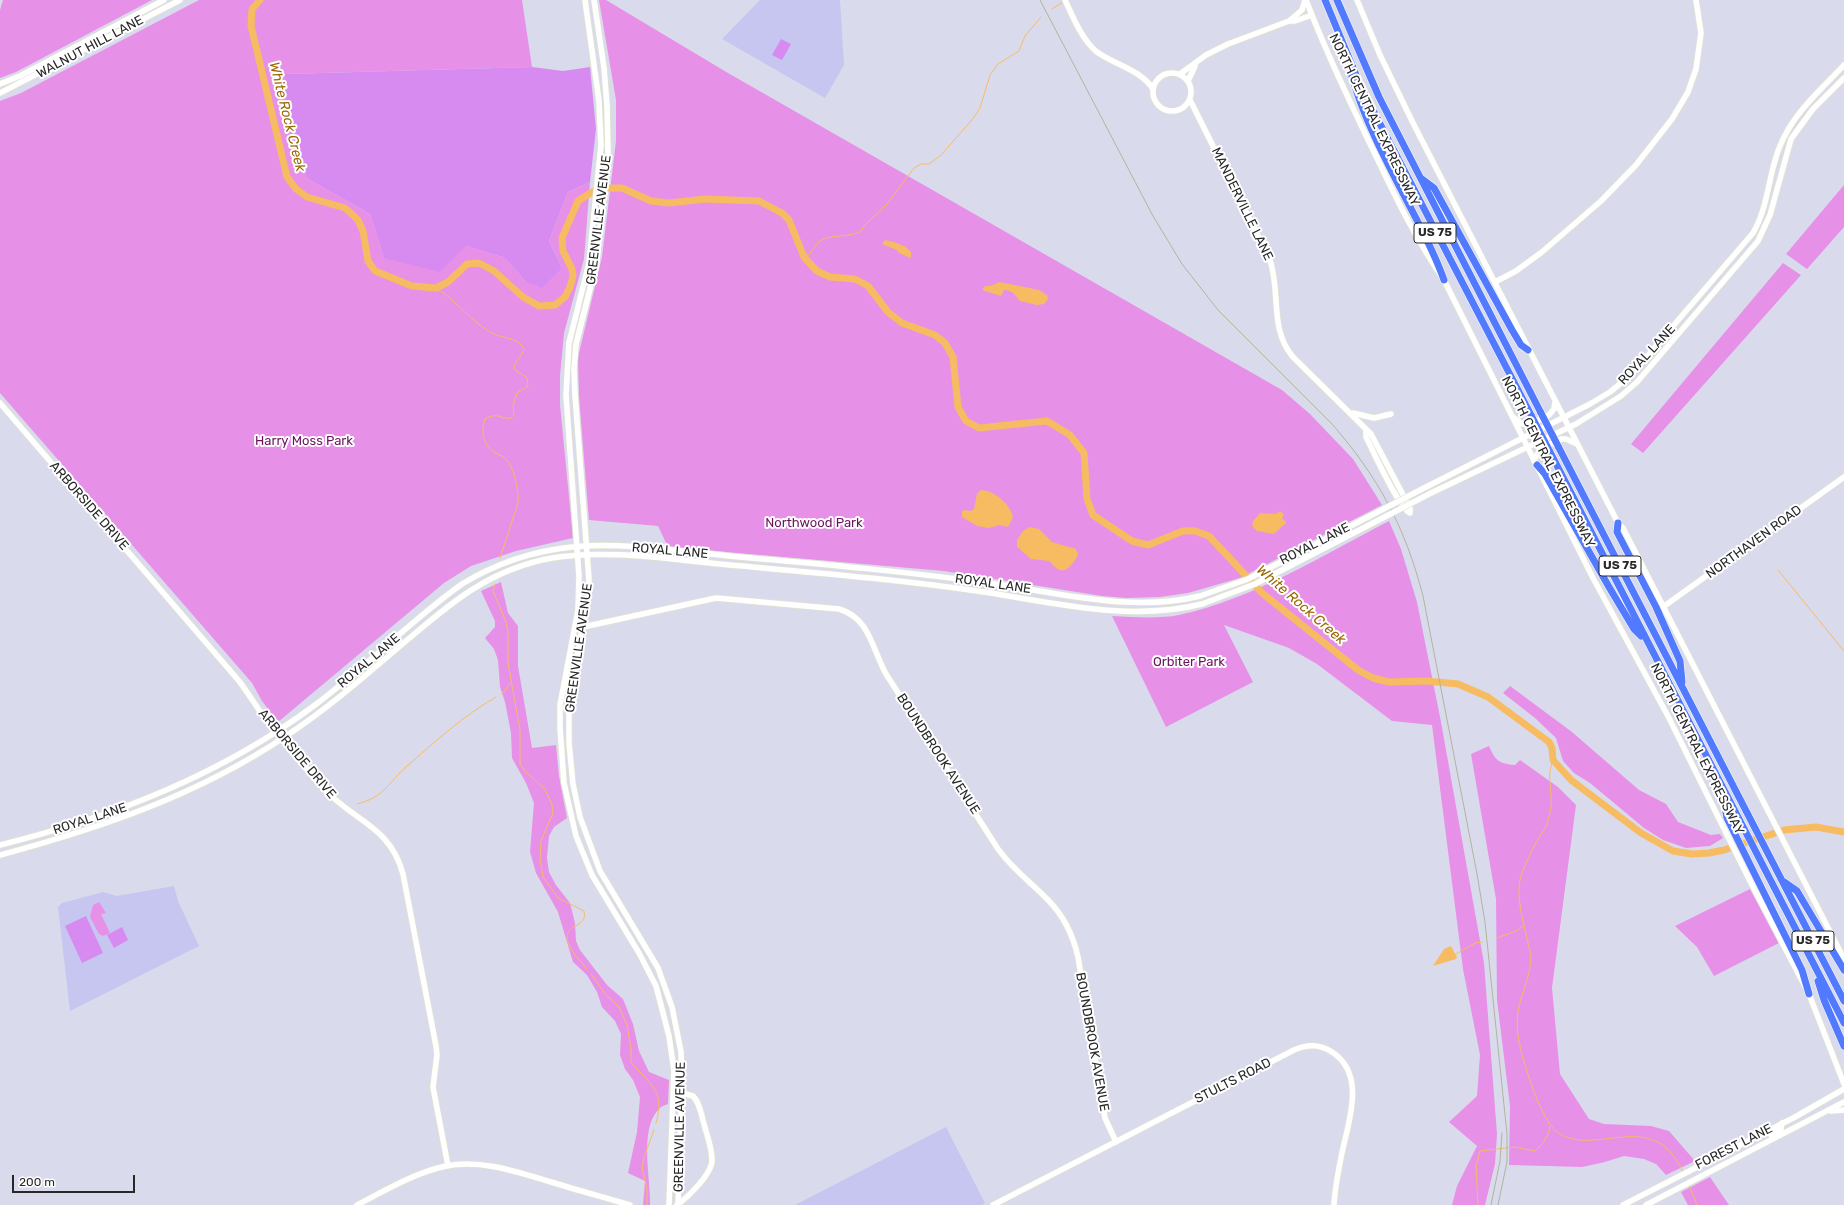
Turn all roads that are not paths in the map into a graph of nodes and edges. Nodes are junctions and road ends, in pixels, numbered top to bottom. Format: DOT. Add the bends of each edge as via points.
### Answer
graph roads {
  1 [pos="164,0"];
  2 [pos="180,0"];
  3 [pos="585,0"];
  4 [pos="594,0"];
  5 [pos="1064,0"];
  6 [pos="1306,0"];
  7 [pos="1325,0"];
  8 [pos="1337,0"];
  9 [pos="1358,0"];
  10 [pos="1696,0"];
  11 [pos="1312,15"];
  12 [pos="1289,21"];
  13 [pos="598,26"];
  14 [pos="589,27"];
  15 [pos="1343,46"];
  16 [pos="1198,62"];
  17 [pos="1844,65"];
  18 [pos="604,68"];
  19 [pos="595,69"];
  20 [pos="1180,74"];
  21 [pos="1143,77"];
  22 [pos="1158,78"];
  23 [pos="1844,78"];
  24 [pos="1188,81"];
  25 [pos="0,84"];
  26 [pos="1153,89"];
  27 [pos="0,93"];
  28 [pos="1190,100"];
  29 [pos="1183,108"];
  30 [pos="608,110"];
  31 [pos="600,112"];
  32 [pos="1198,115"];
  33 [pos="1420,178"];
  34 [pos="1444,280"];
  35 [pos="1495,282"];
  36 [pos="1700,295"];
  37 [pos="1707,301"];
  38 [pos="1528,350"];
  39 [pos="1652,352"];
  40 [pos="1659,358"];
  41 [pos="1555,401"];
  42 [pos="0,403"];
  43 [pos="1351,413"];
  44 [pos="1391,414"];
  45 [pos="1511,416"];
  46 [pos="1563,416"];
  47 [pos="1569,428"];
  48 [pos="1366,430"];
  49 [pos="1522,437"];
  50 [pos="1578,445"];
  51 [pos="1527,447"];
  52 [pos="571,461"];
  53 [pos="580,461"];
  54 [pos="1535,463"];
  55 [pos="1844,477"];
  56 [pos="1618,523"];
  57 [pos="578,547"];
  58 [pos="587,547"];
  59 [pos="578,555"];
  60 [pos="588,555"];
  61 [pos="500,565"];
  62 [pos="503,573"];
  63 [pos="1139,603"];
  64 [pos="1663,607"];
  65 [pos="1138,612"];
  66 [pos="583,626"];
  67 [pos="1646,640"];
  68 [pos="563,684"];
  69 [pos="571,686"];
  70 [pos="1682,686"];
  71 [pos="560,727"];
  72 [pos="568,727"];
  73 [pos="276,732"];
  74 [pos="282,739"];
  75 [pos="571,770"];
  76 [pos="563,771"];
  77 [pos="1722,788"];
  78 [pos="0,845"];
  79 [pos="0,855"];
  80 [pos="1750,874"];
  81 [pos="1783,881"];
  82 [pos="1844,959"];
  83 [pos="1813,965"];
  84 [pos="1844,970"];
  85 [pos="1809,994"];
  86 [pos="1844,1001"];
  87 [pos="1844,1023"];
  88 [pos="1844,1046"];
  89 [pos="1841,1070"];
  90 [pos="1844,1084"];
  91 [pos="1844,1089"];
  92 [pos="674,1092"];
  93 [pos="681,1093"];
  94 [pos="1828,1098"];
  95 [pos="1844,1102"];
  96 [pos="1844,1110"];
  97 [pos="1821,1114"];
  98 [pos="1782,1123"];
  99 [pos="1787,1131"];
  100 [pos="1116,1142"];
  101 [pos="1727,1151"];
  102 [pos="1743,1154"];
  103 [pos="1731,1161"];
  104 [pos="448,1166"];
  105 [pos="1635,1198"];
  106 [pos="357,1205"];
  107 [pos="630,1205"];
  108 [pos="669,1205"];
  109 [pos="678,1205"];
  110 [pos="993,1205"];
  111 [pos="1334,1205"];
  112 [pos="1623,1205"];
  113 [pos="1638,1205"];
  114 [pos="1646,1205"];
  1 -- 25 [label="main road, WALNUT HILL LANE"];
  2 -- 27 [label="main road, WALNUT HILL LANE"];
  3 -- 14 [label="main road, GREENVILLE AVENUE"];
  4 -- 13 [label="main road, GREENVILLE AVENUE"];
  5 -- 21 [label="main road" via="1094,49"];
  6 -- 11 [label="main road, NORTH CENTRAL EXPRESSWAY"];
  6 -- 12 [label="main road" via="1302,10"];
  7 -- 15 [label="highway, NORTH CENTRAL EXPRESSWAY / US 75"];
  8 -- 33 [label="highway, NORTH CENTRAL EXPRESSWAY / US 75" via="1372,84"];
  9 -- 35 [label="main road" via="1389,74"];
  10 -- 35 [label="main road" via="1701,33 1696,69 1688,92 1672,119 1636,165 1601,201 1532,260"];
  11 -- 12 [label="main road"];
  11 -- 34 [label="main road, NORTH CENTRAL EXPRESSWAY" via="1337,75 1381,167 1430,260"];
  12 -- 16 [label="main road" via="1228,44"];
  13 -- 14 [label="main road"];
  13 -- 18 [label="main road, GREENVILLE AVENUE"];
  14 -- 19 [label="main road, GREENVILLE AVENUE"];
  15 -- 34 [label="highway" via="1356,91 1393,174 1436,257"];
  15 -- 67 [label="highway, NORTH CENTRAL EXPRESSWAY / US 75, bridge" via="1415,194"];
  16 -- 20 [label="main road"];
  16 -- 24 [label="main road"];
  17 -- 36 [label="main road, ROYAL LANE" via="1809,102 1785,134 1779,147 1764,208 1756,226"];
  18 -- 19 [label="main road"];
  18 -- 30 [label="main road, GREENVILLE AVENUE"];
  19 -- 31 [label="main road, GREENVILLE AVENUE"];
  20 -- 22 [label="main road" via="1168,73"];
  20 -- 24 [label="main road"];
  21 -- 22 [label="main road"];
  21 -- 26 [label="main road"];
  22 -- 26 [label="main road"];
  23 -- 37 [label="main road, ROYAL LANE" via="1797,129 1789,146 1772,209 1761,234"];
  24 -- 28 [label="main road" via="1192,90"];
  26 -- 29 [label="main road" via="1156,102 1162,108 1170,111"];
  28 -- 29 [label="main road"];
  28 -- 32 [label="main road, MANDERVILLE LANE"];
  29 -- 32 [label="main road"];
  30 -- 31 [label="main road"];
  30 -- 53 [label="main road, GREENVILLE AVENUE" via="606,172 594,278 576,344 574,382"];
  31 -- 52 [label="main road, GREENVILLE AVENUE" via="601,145 588,263 568,343 566,385"];
  32 -- 43 [label="main road, MANDERVILLE LANE" via="1270,260 1280,334 1284,345 1293,357"];
  33 -- 38 [label="highway" via="1434,188 1512,330 1521,345"];
  33 -- 70 [label="highway, NORTH CENTRAL EXPRESSWAY / US 75, bridge"];
  34 -- 45 [label="main road, NORTH CENTRAL EXPRESSWAY"];
  35 -- 38 [label="main road"];
  36 -- 37 [label="main road"];
  36 -- 39 [label="main road, ROYAL LANE"];
  37 -- 40 [label="main road, ROYAL LANE"];
  38 -- 41 [label="main road"];
  39 -- 40 [label="main road"];
  39 -- 46 [label="main road, ROYAL LANE" via="1632,375 1618,386 1590,404"];
  40 -- 47 [label="main road, ROYAL LANE" via="1626,392"];
  41 -- 45 [label="main road" via="1552,412 1531,424 1522,424"];
  41 -- 46 [label="main road"];
  42 -- 73 [label="main road, ARBORSIDE DRIVE" via="239,681"];
  43 -- 44 [label="main road" via="1374,418"];
  43 -- 48 [label="main road, MANDERVILLE LANE"];
  45 -- 49 [label="main road, NORTH CENTRAL EXPRESSWAY"];
  46 -- 47 [label="main road"];
  46 -- 49 [label="main road, ROYAL LANE"];
  47 -- 50 [label="main road"];
  47 -- 51 [label="main road, ROYAL LANE"];
  48 -- 48 [label="main road, MANDERVILLE LANE" via="1366,436 1398,498 1405,511 1410,513 1410,508 1372,434"];
  49 -- 51 [label="main road, NORTH CENTRAL EXPRESSWAY"];
  49 -- 63 [label="main road, ROYAL LANE, bridge" via="1248,579 1178,601"];
  50 -- 54 [label="main road" via="1561,439 1540,449"];
  50 -- 56 [label="main road"];
  51 -- 54 [label="main road, NORTH CENTRAL EXPRESSWAY"];
  51 -- 65 [label="main road, ROYAL LANE, bridge" via="1431,493 1255,584 1202,604 1174,610"];
  52 -- 53 [label="main road"];
  52 -- 57 [label="main road, GREENVILLE AVENUE"];
  53 -- 58 [label="main road, GREENVILLE AVENUE"];
  54 -- 67 [label="highway" via="1546,474 1634,629"];
  54 -- 80 [label="main road, NORTH CENTRAL EXPRESSWAY"];
  55 -- 64 [label="main road, NORTHAVEN ROAD"];
  56 -- 64 [label="main road" via="1623,528"];
  56 -- 70 [label="highway" via="1617,532 1656,607 1680,661"];
  57 -- 58 [label="main road, ROYAL LANE"];
  57 -- 59 [label="main road, GREENVILLE AVENUE"];
  57 -- 61 [label="main road, ROYAL LANE" via="535,554"];
  58 -- 60 [label="main road, GREENVILLE AVENUE"];
  58 -- 63 [label="main road, ROYAL LANE" via="648,549 868,568"];
  59 -- 60 [label="main road, ROYAL LANE"];
  59 -- 62 [label="main road, ROYAL LANE" via="542,560"];
  59 -- 68 [label="main road, GREENVILLE AVENUE" via="578,610"];
  60 -- 65 [label="main road, ROYAL LANE" via="664,559 885,579 1088,608"];
  60 -- 66 [label="main road, GREENVILLE AVENUE" via="589,585"];
  61 -- 62 [label="main road"];
  61 -- 73 [label="main road, ROYAL LANE" via="452,590 336,689"];
  62 -- 74 [label="main road, ROYAL LANE" via="462,595 335,701"];
  63 -- 65 [label="main road"];
  64 -- 82 [label="main road"];
  66 -- 69 [label="main road, GREENVILLE AVENUE"];
  66 -- 100 [label="main road, BOUNDBROOK AVENUE" via="716,598 839,609 858,618 886,674 1001,853 1014,869 1051,903 1067,926 1078,957 1106,1118"];
  67 -- 77 [label="highway, NORTH CENTRAL EXPRESSWAY / US 75"];
  68 -- 69 [label="main road"];
  68 -- 71 [label="main road, GREENVILLE AVENUE"];
  69 -- 72 [label="main road, GREENVILLE AVENUE"];
  70 -- 81 [label="highway, NORTH CENTRAL EXPRESSWAY / US 75"];
  71 -- 72 [label="main road"];
  71 -- 76 [label="main road, GREENVILLE AVENUE"];
  72 -- 75 [label="main road, GREENVILLE AVENUE"];
  73 -- 74 [label="main road, ARBORSIDE DRIVE"];
  73 -- 78 [label="main road, ROYAL LANE" via="168,791 74,825"];
  74 -- 79 [label="main road, ROYAL LANE" via="226,772 156,805 76,834"];
  74 -- 104 [label="main road, ARBORSIDE DRIVE" via="334,799 383,836 400,863 436,1046 433,1087"];
  75 -- 76 [label="main road"];
  75 -- 93 [label="main road, GREENVILLE AVENUE" via="580,818 600,871 658,968 667,992 681,1052"];
  76 -- 92 [label="main road, GREENVILLE AVENUE" via="576,836 592,874 639,952 656,986 673,1058"];
  77 -- 80 [label="highway" via="1727,818"];
  77 -- 83 [label="highway, NORTH CENTRAL EXPRESSWAY / US 75"];
  80 -- 85 [label="highway" via="1802,970"];
  81 -- 84 [label="highway" via="1797,890"];
  81 -- 86 [label="highway, NORTH CENTRAL EXPRESSWAY / US 75"];
  83 -- 87 [label="highway, NORTH CENTRAL EXPRESSWAY / US 75"];
  83 -- 88 [label="highway" via="1824,1000"];
  85 -- 89 [label="main road"];
  89 -- 90 [label="main road"];
  91 -- 94 [label="main road, FOREST LANE"];
  92 -- 93 [label="main road"];
  92 -- 108 [label="main road, GREENVILLE AVENUE"];
  93 -- 109 [label="main road, GREENVILLE AVENUE"];
  93 -- 109 [label="main road" via="693,1096 698,1103 709,1139 712,1161 704,1178"];
  94 -- 98 [label="main road, FOREST LANE"];
  94 -- 99 [label="main road" via="1791,1122"];
  95 -- 97 [label="main road, FOREST LANE"];
  96 -- 97 [label="main road"];
  97 -- 99 [label="main road, FOREST LANE"];
  98 -- 101 [label="main road, FOREST LANE"];
  98 -- 102 [label="main road" via="1781,1129 1776,1133 1754,1144"];
  99 -- 102 [label="main road, FOREST LANE"];
  100 -- 110 [label="main road, STULTS ROAD"];
  100 -- 111 [label="main road, STULTS ROAD" via="1294,1050 1309,1046 1323,1047 1341,1060 1349,1075 1353,1095 1353,1108 1337,1176"];
  101 -- 103 [label="main road"];
  101 -- 105 [label="main road, FOREST LANE"];
  102 -- 103 [label="main road, FOREST LANE"];
  103 -- 114 [label="main road, FOREST LANE"];
  104 -- 106 [label="main road" via="411,1177"];
  104 -- 107 [label="main road" via="474,1164 500,1168"];
  105 -- 112 [label="main road, FOREST LANE"];
  105 -- 113 [label="main road"];
}
